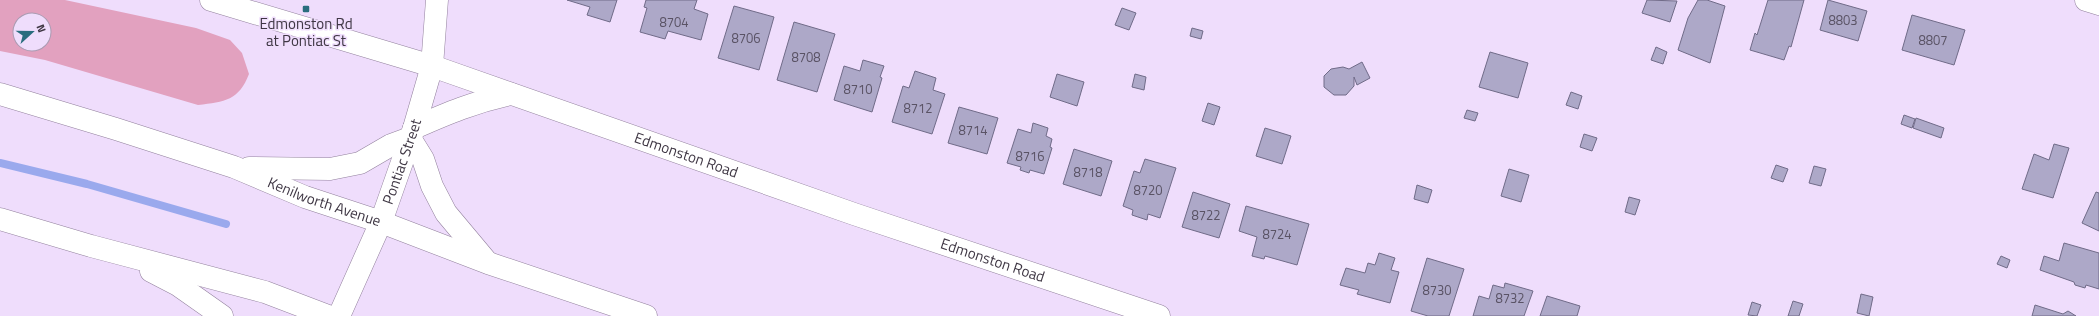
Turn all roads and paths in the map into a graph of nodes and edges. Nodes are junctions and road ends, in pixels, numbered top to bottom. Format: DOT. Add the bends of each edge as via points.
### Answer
graph roads {
  1 [pos="211,0"];
  2 [pos="437,0"];
  3 [pos="2086,0"];
  4 [pos="2099,4"];
  5 [pos="432,66"];
  6 [pos="0,94"];
  7 [pos="511,94"];
  8 [pos="412,133"];
  9 [pos="234,167"];
  10 [pos="0,220"];
  11 [pos="382,222"];
  12 [pos="118,253"];
  13 [pos="488,263"];
  14 [pos="222,316"];
  15 [pos="328,316"];
  16 [pos="339,316"];
  17 [pos="646,316"];
  18 [pos="1159,316"];
  1 -- 5 [label="main road, Edmonston Road"];
  2 -- 5 [label="main road, Pontiac Street"];
  3 -- 4 [label="main road"];
  5 -- 7 [label="main road, Edmonston Road"];
  5 -- 8 [label="main road, Pontiac Street"];
  6 -- 9 [label="main road, Kenilworth Avenue"];
  7 -- 8 [label="main road" via="457,108"];
  7 -- 18 [label="main road, Edmonston Road" via="862,217"];
  8 -- 9 [label="main road" via="360,163 330,169"];
  8 -- 11 [label="main road, Pontiac Street"];
  8 -- 13 [label="main road" via="432,186 446,214"];
  9 -- 11 [label="main road, Kenilworth Avenue" via="305,197"];
  10 -- 12 [label="main road"];
  11 -- 13 [label="main road, Kenilworth Avenue"];
  11 -- 16 [label="main road, Pontiac Street"];
  12 -- 14 [label="main road" via="178,285"];
  12 -- 15 [label="main road" via="265,292"];
  13 -- 17 [label="main road, Kenilworth Avenue"];
}
